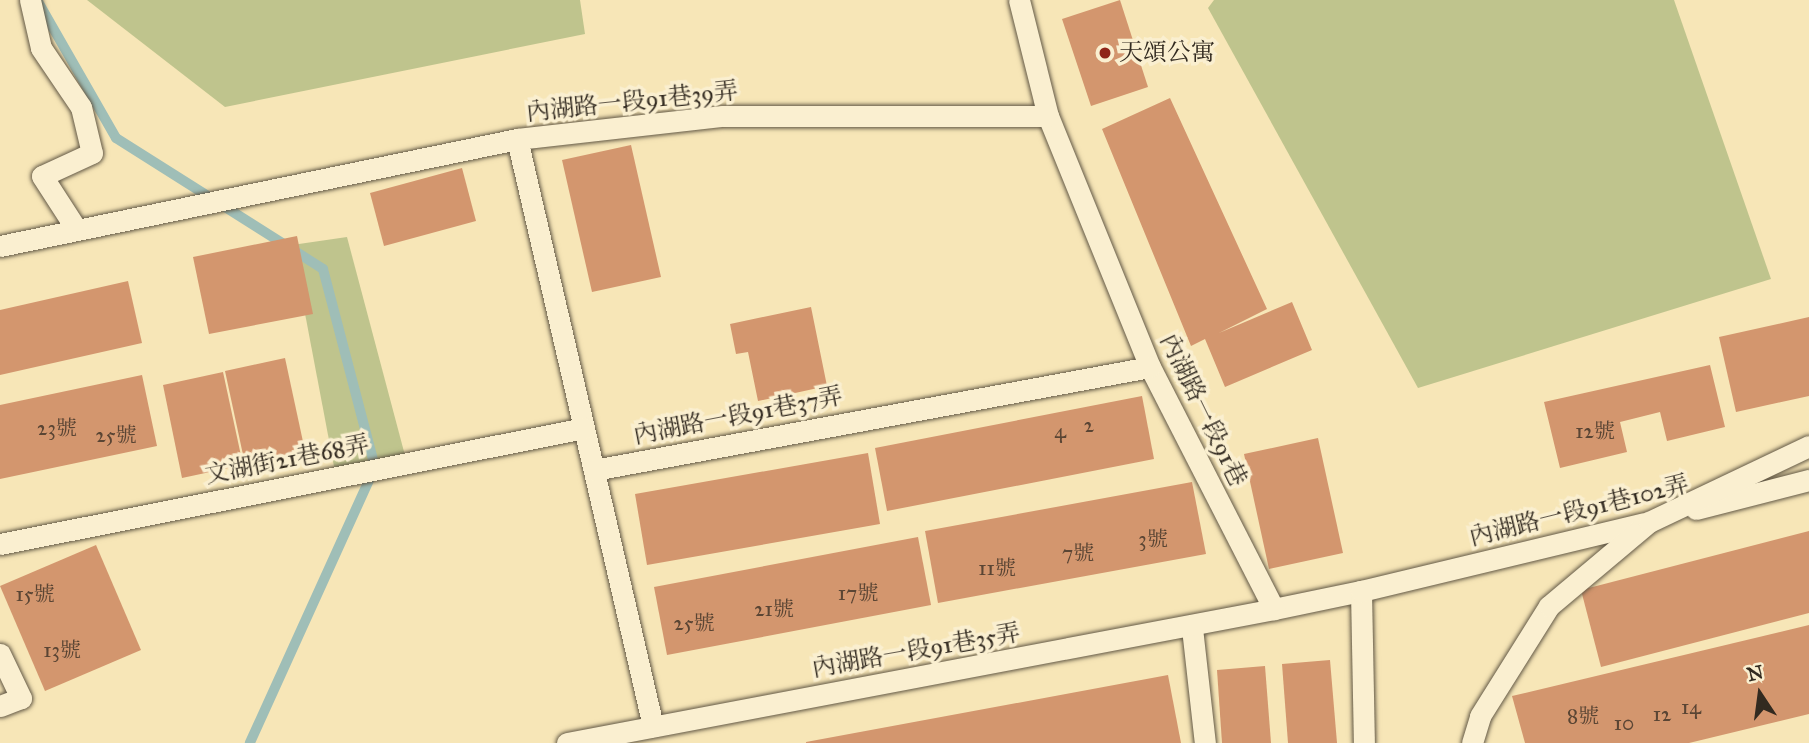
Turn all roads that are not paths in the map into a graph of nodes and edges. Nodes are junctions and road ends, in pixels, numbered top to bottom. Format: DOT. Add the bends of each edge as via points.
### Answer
graph roads {
  1 [pos="30,0"];
  2 [pos="1019,0"];
  3 [pos="1048,116"];
  4 [pos="517,139"];
  5 [pos="75,227"];
  6 [pos="0,246"];
  7 [pos="1150,367"];
  8 [pos="584,428"];
  9 [pos="1809,446"];
  10 [pos="594,470"];
  11 [pos="1809,480"];
  12 [pos="1648,522"];
  13 [pos="0,544"];
  14 [pos="1361,591"];
  15 [pos="1274,610"];
  16 [pos="1192,628"];
  17 [pos="0,654"];
  18 [pos="0,706"];
  19 [pos="653,726"];
  20 [pos="567,743"];
  21 [pos="1205,743"];
  22 [pos="1364,743"];
  23 [pos="1472,743"];
  1 -- 5 [label="lane" via="41,48 81,107 92,153 42,176"];
  2 -- 3 [label="lane, 內湖路一段91巷"];
  3 -- 4 [label="lane, 內湖路一段91巷39弄" via="723,116"];
  3 -- 7 [label="lane, 內湖路一段91巷"];
  4 -- 5 [label="lane"];
  4 -- 8 [label="lane, 內湖路一段91巷39弄"];
  5 -- 6 [label="lane"];
  7 -- 10 [label="lane, 內湖路一段91巷37弄"];
  7 -- 15 [label="lane, 內湖路一段91巷"];
  8 -- 10 [label="lane, 內湖路一段91巷39弄"];
  8 -- 13 [label="lane, 文湖街21巷68弄"];
  9 -- 12 [label="lane"];
  10 -- 19 [label="lane"];
  11 -- 12 [label="lane, 內湖路一段91巷102弄"];
  12 -- 14 [label="lane, 內湖路一段91巷102弄"];
  12 -- 23 [label="lane" via="1549,606 1480,716"];
  14 -- 15 [label="lane"];
  14 -- 22 [label="lane"];
  15 -- 16 [label="lane, 內湖路一段91巷35弄"];
  16 -- 19 [label="lane, 內湖路一段91巷35弄"];
  16 -- 21 [label="lane"];
  17 -- 18 [label="lane" via="21,698"];
  19 -- 20 [label="lane, 內湖路一段91巷35弄"];
}
